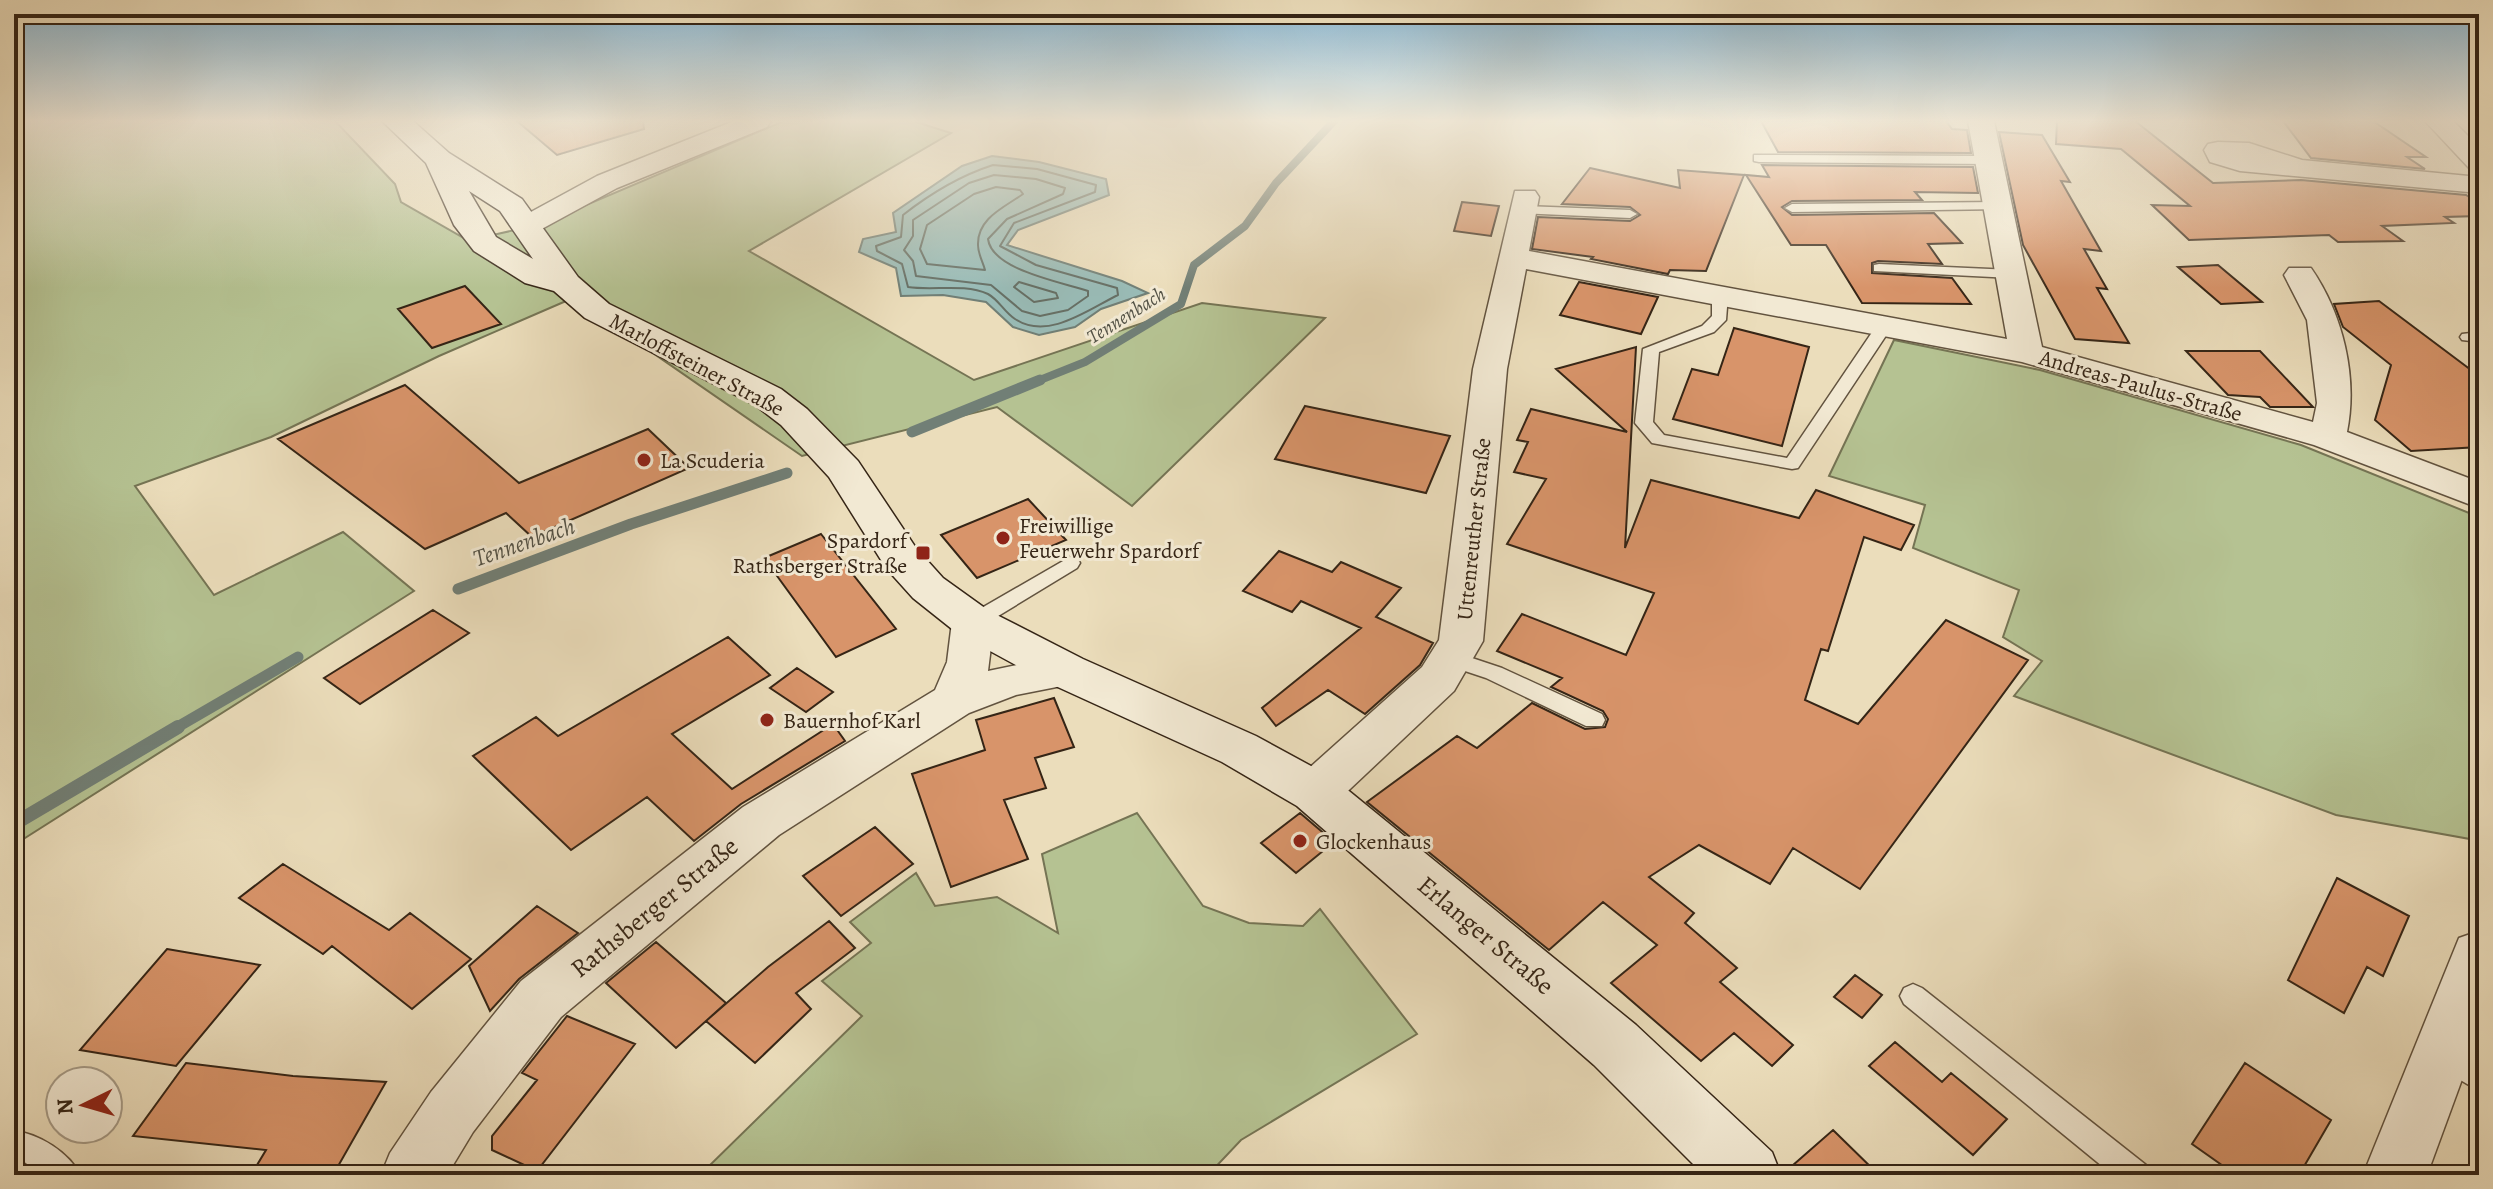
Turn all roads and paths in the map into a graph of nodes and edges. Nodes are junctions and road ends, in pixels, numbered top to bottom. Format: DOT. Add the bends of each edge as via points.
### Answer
graph roads {
  1 [pos="447,176"];
  2 [pos="464,176"];
  3 [pos="623,176"];
  4 [pos="1993,176"];
  5 [pos="2351,176"];
  6 [pos="2479,185"];
  7 [pos="1524,204"];
  8 [pos="1999,206"];
  9 [pos="1792,208"];
  10 [pos="1630,214"];
  11 [pos="520,215"];
  12 [pos="472,228"];
  13 [pos="1513,257"];
  14 [pos="1879,268"];
  15 [pos="2012,274"];
  16 [pos="2300,275"];
  17 [pos="566,284"];
  18 [pos="1720,294"];
  19 [pos="1885,325"];
  20 [pos="2026,353"];
  21 [pos="2327,437"];
  22 [pos="2479,496"];
  23 [pos="1070,563"];
  24 [pos="973,622"];
  25 [pos="1451,659"];
  26 [pos="1066,671"];
  27 [pos="953,701"];
  28 [pos="1594,720"];
  29 [pos="1315,792"];
  30 [pos="2479,956"];
  31 [pos="1913,996"];
  32 [pos="2460,1066"];
  33 [pos="14,1145"];
  34 [pos="65,1175"];
  35 [pos="412,1175"];
  36 [pos="1749,1175"];
  37 [pos="2136,1175"];
  38 [pos="2395,1175"];
  1 -- 12 [label="main road, Marloffsteiner Straße"];
  2 -- 11 [label="main road, Marloffsteiner Straße"];
  3 -- 11 [label="street"];
  4 -- 8 [label="street, Andreas-Paulus-Straße"];
  5 -- 6 [label="street"];
  7 -- 10 [label="lane"];
  7 -- 13 [label="street, Uttenreuther Straße"];
  8 -- 9 [label="lane"];
  8 -- 15 [label="street, Andreas-Paulus-Straße"];
  11 -- 12 [label="main road"];
  11 -- 17 [label="main road, Marloffsteiner Straße"];
  12 -- 17 [label="main road, Marloffsteiner Straße" via="501,257"];
  13 -- 18 [label="street"];
  13 -- 25 [label="street, Uttenreuther Straße" via="1490,369 1461,641"];
  14 -- 15 [label="lane"];
  15 -- 20 [label="street, Andreas-Paulus-Straße"];
  16 -- 21 [label="street" via="2323,320 2335,403"];
  17 -- 24 [label="main road, Marloffsteiner Straße" via="624,327 768,397 794,417 844,470 901,558"];
  18 -- 19 [label="street"];
  18 -- 19 [label="lane" via="1720,317 1708,329 1651,349 1644,423 1658,439 1792,464"];
  19 -- 20 [label="street"];
  20 -- 21 [label="street, Andreas-Paulus-Straße"];
  21 -- 22 [label="street, Andreas-Paulus-Straße"];
  23 -- 24 [label="lane"];
  24 -- 26 [label="main road, Marloffsteiner Straße"];
  24 -- 27 [label="street" via="969,662"];
  25 -- 28 [label="lane"];
  25 -- 29 [label="street, Uttenreuther Straße" via="1438,679"];
  26 -- 27 [label="street, Rathsberger Straße" via="1010,680"];
  26 -- 29 [label="main road, Erlanger Straße" via="1239,749"];
  27 -- 35 [label="street, Rathsberger Straße" via="761,821 541,999 452,1112"];
  29 -- 36 [label="main road, Erlanger Straße" via="1615,1045"];
  30 -- 32 [label="main road"];
  31 -- 37 [label="lane"];
  32 -- 38 [label="main road"];
  33 -- 34 [label="lane" via="27,1146"];
}
